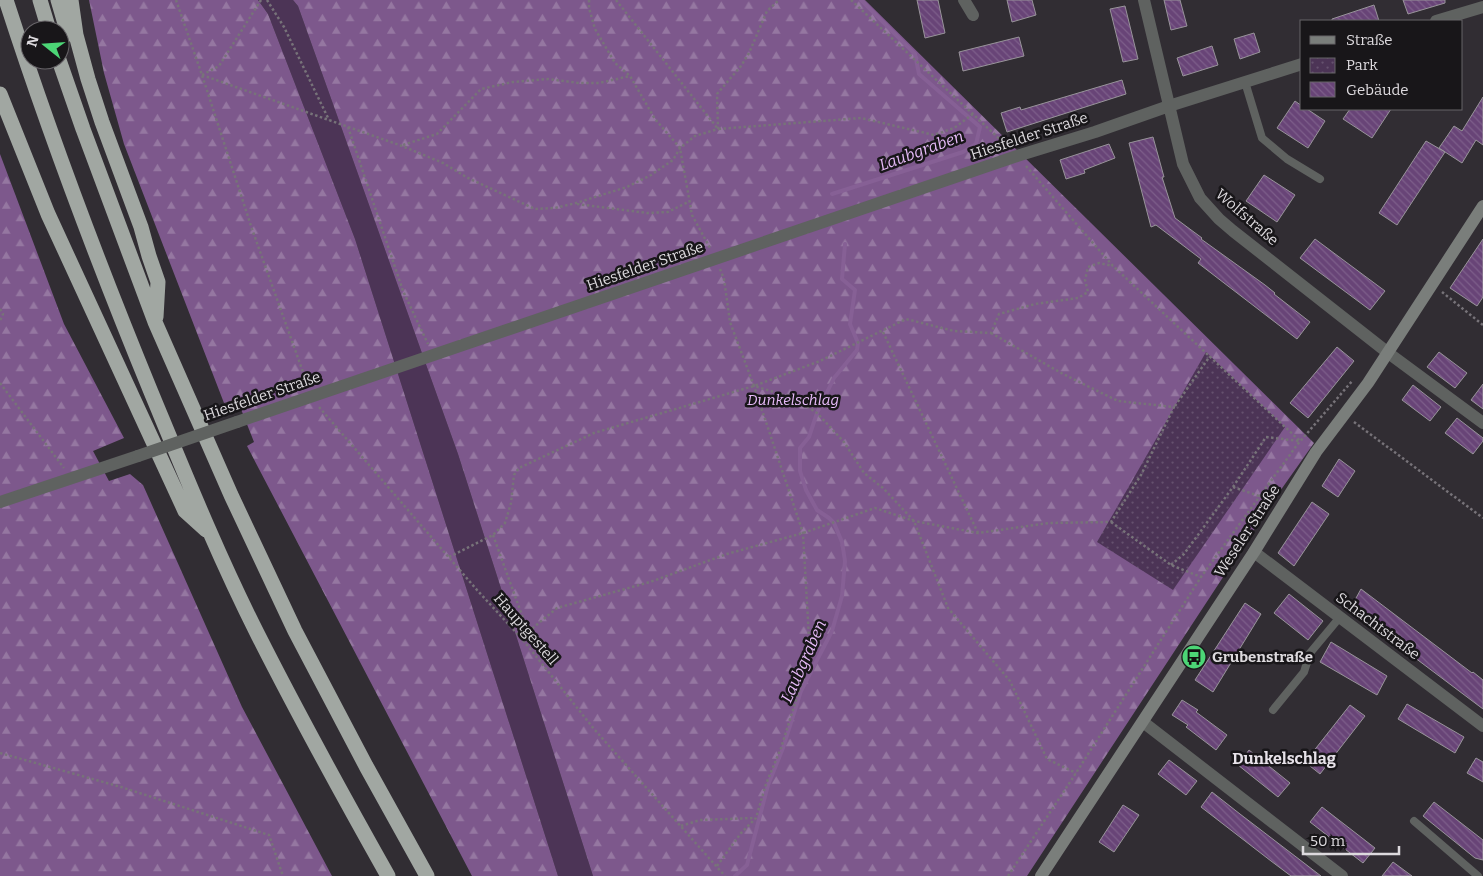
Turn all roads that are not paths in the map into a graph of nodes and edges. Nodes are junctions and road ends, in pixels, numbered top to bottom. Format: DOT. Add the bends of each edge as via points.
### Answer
graph roads {
  1 [pos="6,0"];
  2 [pos="40,0"];
  3 [pos="58,0"];
  4 [pos="71,0"];
  5 [pos="964,0"];
  6 [pos="1144,0"];
  7 [pos="1483,7"];
  8 [pos="973,15"];
  9 [pos="46,20"];
  10 [pos="1439,20"];
  11 [pos="1300,65"];
  12 [pos="62,70"];
  13 [pos="1245,82"];
  14 [pos="0,94"];
  15 [pos="1169,106"];
  16 [pos="1320,179"];
  17 [pos="1483,206"];
  18 [pos="149,256"];
  19 [pos="155,322"];
  20 [pos="1387,352"];
  21 [pos="1483,423"];
  22 [pos="0,502"];
  23 [pos="210,534"];
  24 [pos="1254,552"];
  25 [pos="1340,617"];
  26 [pos="1273,710"];
  27 [pos="1142,722"];
  28 [pos="1483,726"];
  29 [pos="1414,821"];
  30 [pos="388,876"];
  31 [pos="427,876"];
  32 [pos="1041,876"];
  33 [pos="1342,876"];
  34 [pos="1478,876"];
  1 -- 23 [label="highway" via="90,242"];
  2 -- 9 [label="highway"];
  3 -- 18 [label="highway" via="96,124 135,230"];
  4 -- 18 [label="highway" via="88,79"];
  5 -- 8 [label="street"];
  6 -- 15 [label="street, Wolfstraße"];
  7 -- 10 [label="street"];
  11 -- 13 [label="street, Hiesfelder Straße"];
  12 -- 19 [label="highway"];
  13 -- 15 [label="street, Hiesfelder Straße"];
  13 -- 16 [label="lane" via="1262,138 1287,159"];
  14 -- 23 [label="highway" via="48,214 185,511"];
  15 -- 20 [label="street, Wolfstraße" via="1183,164 1194,188 1208,207"];
  15 -- 22 [label="street, Hiesfelder Straße, bridge"];
  17 -- 20 [label="main road, Weseler Straße"];
  18 -- 19 [label="highway" via="158,282"];
  19 -- 31 [label="highway" via="295,631"];
  20 -- 21 [label="street, Wolfstraße"];
  20 -- 24 [label="main road, Weseler Straße" via="1316,452"];
  23 -- 30 [label="highway" via="257,633"];
  24 -- 25 [label="street, Schachtstraße"];
  24 -- 27 [label="main road, Weseler Straße"];
  25 -- 26 [label="lane" via="1310,653 1304,672"];
  25 -- 28 [label="street, Schachtstraße"];
  27 -- 32 [label="main road, Weseler Straße"];
  27 -- 33 [label="street"];
  29 -- 34 [label="lane"];
}
